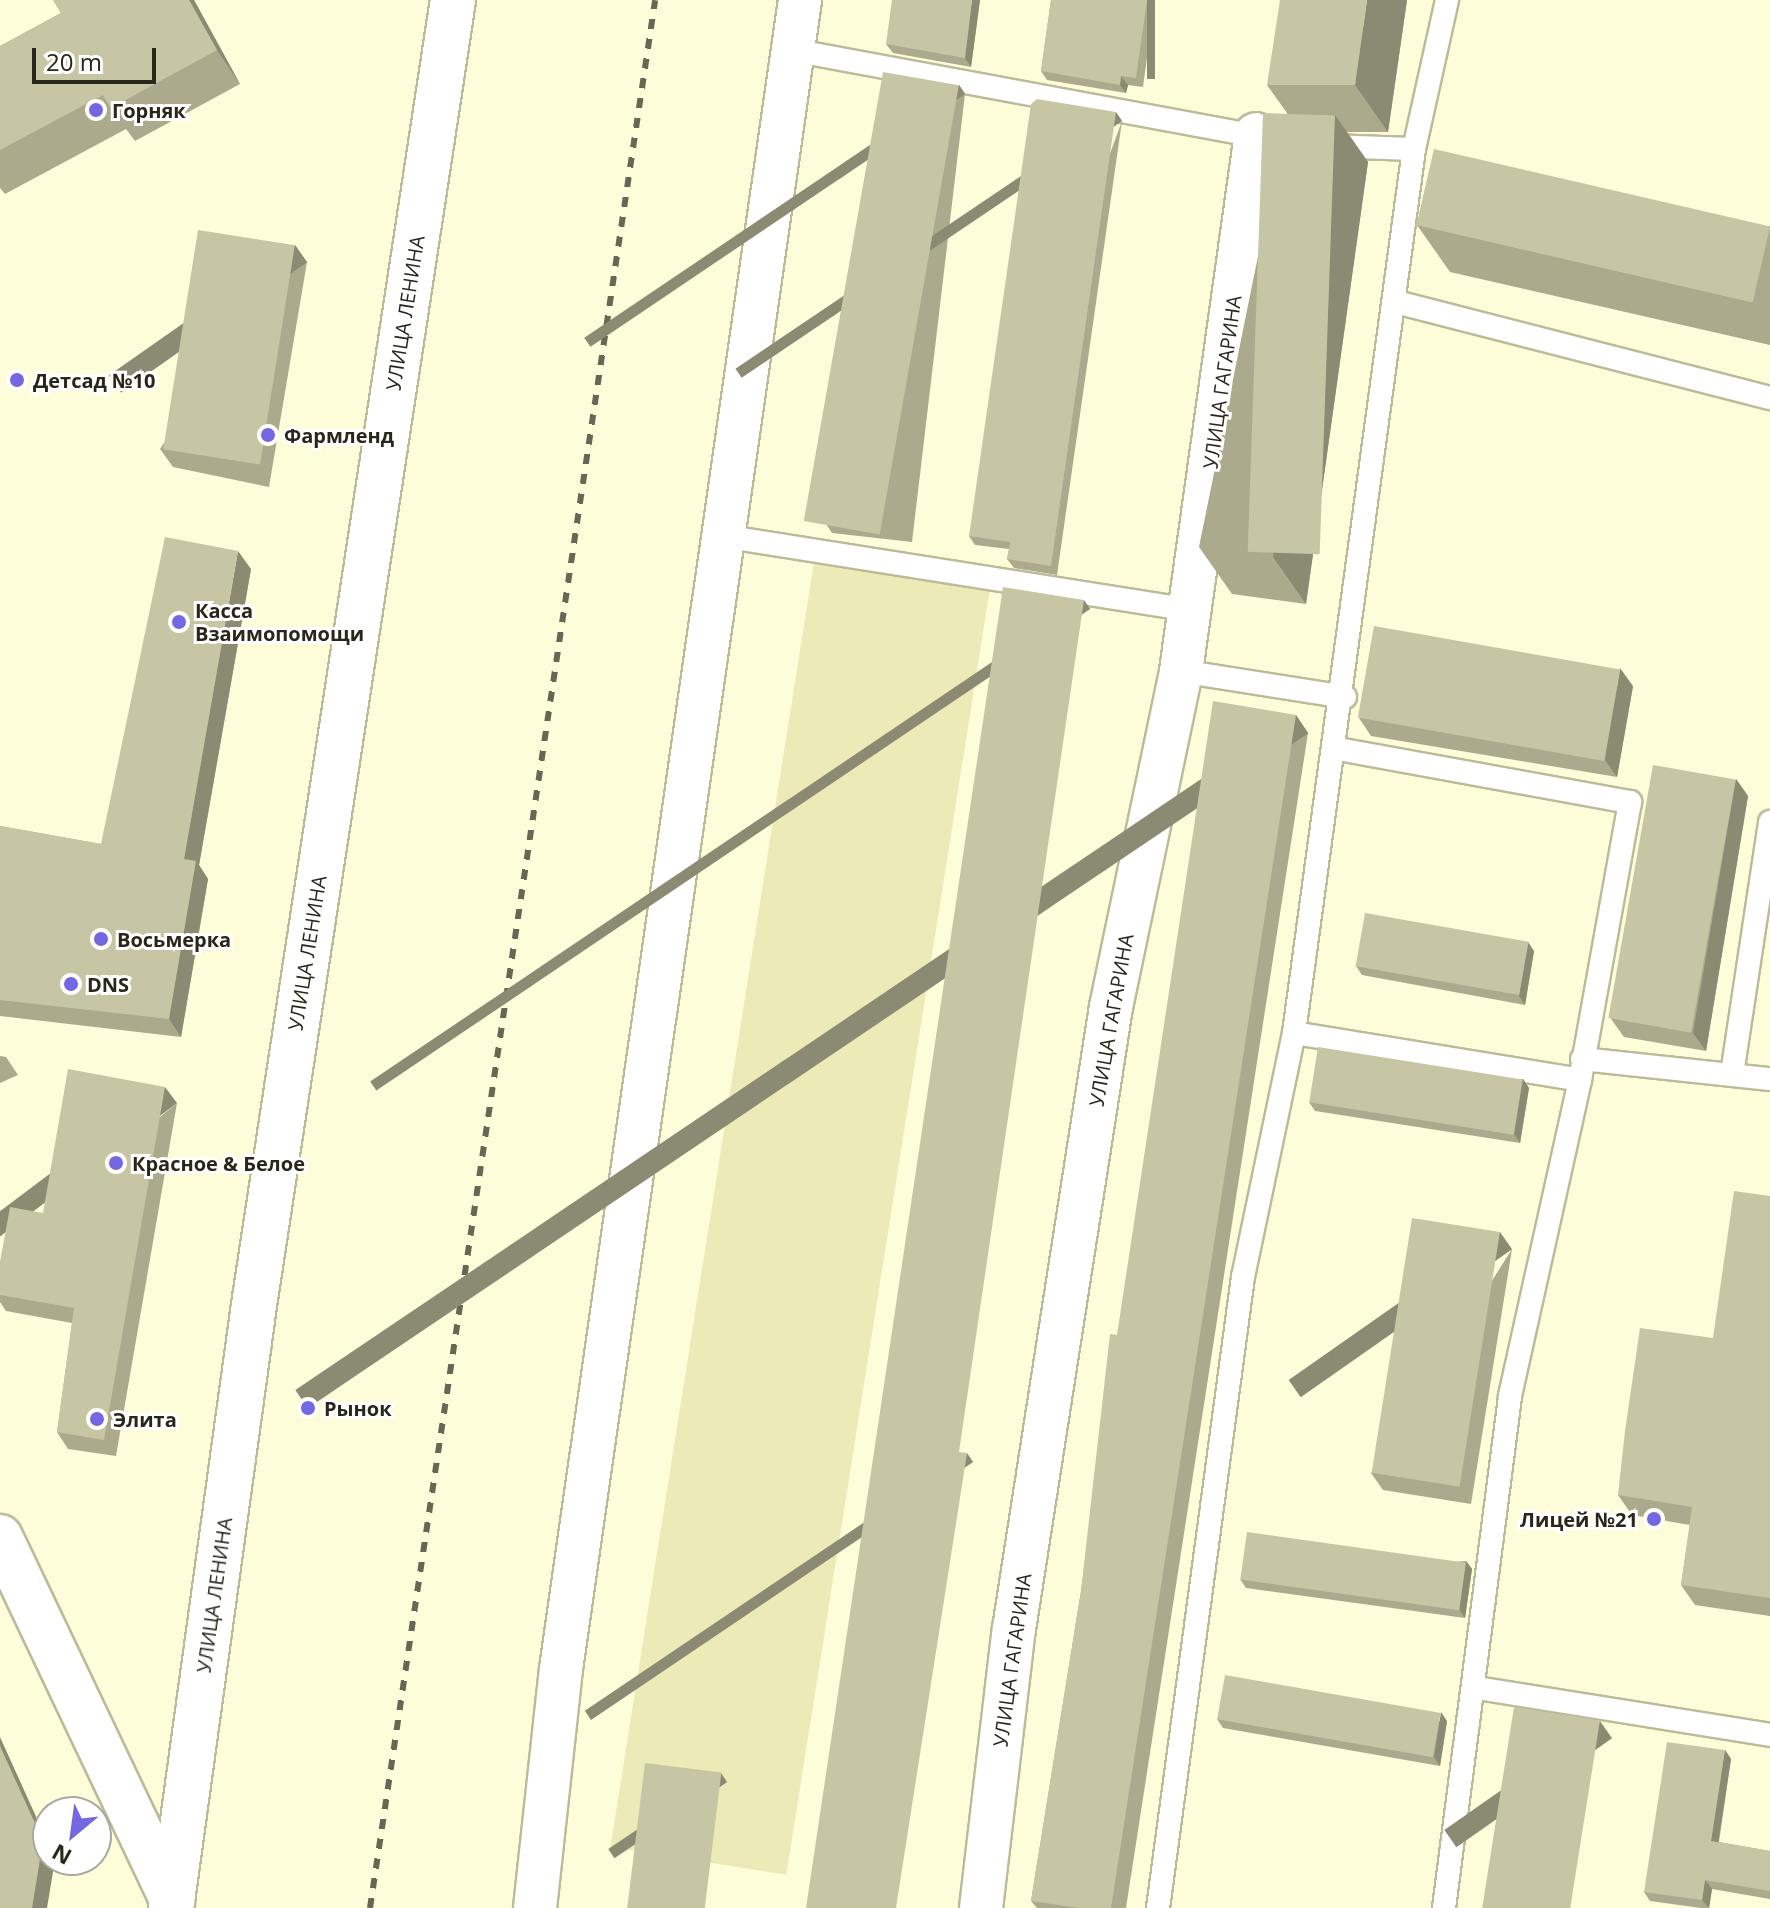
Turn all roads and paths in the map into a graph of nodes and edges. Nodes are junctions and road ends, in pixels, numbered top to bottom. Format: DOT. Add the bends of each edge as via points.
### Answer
graph roads {
  1 [pos="453,0"];
  2 [pos="800,0"];
  3 [pos="1447,0"];
  4 [pos="792,50"];
  5 [pos="1279,142"];
  6 [pos="1414,149"];
  7 [pos="1396,302"];
  8 [pos="1770,398"];
  9 [pos="723,536"];
  10 [pos="1190,610"];
  11 [pos="1181,671"];
  12 [pos="1345,697"];
  13 [pos="1338,749"];
  14 [pos="1770,822"];
  15 [pos="1294,1033"];
  16 [pos="1581,1070"];
  17 [pos="1732,1074"];
  18 [pos="1770,1079"];
  19 [pos="0,1537"];
  20 [pos="1477,1688"];
  21 [pos="1770,1735"];
  22 [pos="171,1904"];
  23 [pos="535,1908"];
  24 [pos="981,1908"];
  25 [pos="1158,1908"];
  26 [pos="1444,1908"];
  1 -- 22 [label="street, УЛИЦА ЛЕНИНА" via="254,1305"];
  2 -- 4 [label="street"];
  3 -- 6 [label="lane"];
  4 -- 5 [label="lane"];
  4 -- 9 [label="street"];
  5 -- 6 [label="lane"];
  5 -- 10 [label="street, УЛИЦА ГАГАРИНА"];
  6 -- 7 [label="lane"];
  7 -- 8 [label="lane"];
  7 -- 12 [label="lane"];
  9 -- 10 [label="lane"];
  9 -- 23 [label="street" via="561,1669"];
  10 -- 11 [label="street, УЛИЦА ГАГАРИНА"];
  11 -- 12 [label="lane"];
  11 -- 24 [label="street, УЛИЦА ГАГАРИНА" via="1111,1007 1014,1629"];
  12 -- 13 [label="lane"];
  13 -- 15 [label="lane"];
  13 -- 16 [label="lane" via="1630,802"];
  14 -- 17 [label="lane"];
  15 -- 16 [label="lane"];
  15 -- 25 [label="lane" via="1243,1277"];
  16 -- 17 [label="lane"];
  16 -- 20 [label="lane" via="1510,1397"];
  17 -- 18 [label="lane"];
  19 -- 22 [label="street"];
  20 -- 21 [label="lane"];
  20 -- 26 [label="lane"];
}
